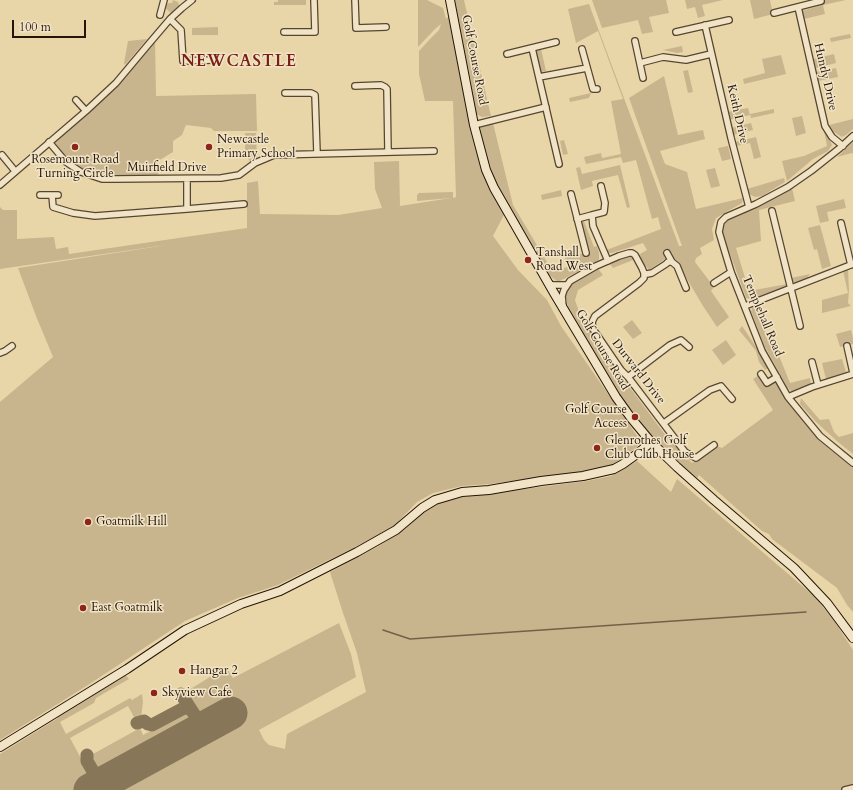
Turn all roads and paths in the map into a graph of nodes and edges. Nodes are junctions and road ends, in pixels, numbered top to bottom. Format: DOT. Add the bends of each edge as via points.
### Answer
graph roads {
  1 [pos="164,0"];
  2 [pos="192,0"];
  3 [pos="314,0"];
  4 [pos="355,0"];
  5 [pos="450,0"];
  6 [pos="821,1"];
  7 [pos="798,7"];
  8 [pos="774,13"];
  9 [pos="160,15"];
  10 [pos="170,19"];
  11 [pos="729,20"];
  12 [pos="705,25"];
  13 [pos="386,27"];
  14 [pos="284,32"];
  15 [pos="676,32"];
  16 [pos="635,41"];
  17 [pos="556,42"];
  18 [pos="532,48"];
  19 [pos="582,49"];
  20 [pos="507,54"];
  21 [pos="711,54"];
  22 [pos="213,60"];
  23 [pos="640,63"];
  24 [pos="587,68"];
  25 [pos="539,77"];
  26 [pos="643,78"];
  27 [pos="355,86"];
  28 [pos="597,88"];
  29 [pos="285,93"];
  30 [pos="76,100"];
  31 [pos="546,107"];
  32 [pos="86,111"];
  33 [pos="474,125"];
  34 [pos="853,136"];
  35 [pos="49,142"];
  36 [pos="843,146"];
  37 [pos="434,151"];
  38 [pos="388,152"];
  39 [pos="317,153"];
  40 [pos="2,154"];
  41 [pos="559,164"];
  42 [pos="15,171"];
  43 [pos="187,179"];
  44 [pos="0,185"];
  45 [pos="601,186"];
  46 [pos="571,194"];
  47 [pos="40,195"];
  48 [pos="244,204"];
  49 [pos="749,207"];
  50 [pos="187,209"];
  51 [pos="772,211"];
  52 [pos="592,215"];
  53 [pos="578,219"];
  54 [pos="841,223"];
  55 [pos="586,253"];
  56 [pos="667,253"];
  57 [pos="608,261"];
  58 [pos="672,262"];
  59 [pos="852,264"];
  60 [pos="731,272"];
  61 [pos="644,273"];
  62 [pos="714,283"];
  63 [pos="549,284"];
  64 [pos="567,285"];
  65 [pos="686,288"];
  66 [pos="790,289"];
  67 [pos="745,306"];
  68 [pos="563,308"];
  69 [pos="800,326"];
  70 [pos="12,346"];
  71 [pos="846,346"];
  72 [pos="689,347"];
  73 [pos="2,350"];
  74 [pos="812,362"];
  75 [pos="761,374"];
  76 [pos="853,374"];
  77 [pos="628,377"];
  78 [pos="777,377"];
  79 [pos="818,386"];
  80 [pos="788,396"];
  81 [pos="732,399"];
  82 [pos="664,423"];
  83 [pos="651,442"];
  84 [pos="714,445"];
  85 [pos="853,463"];
  86 [pos="853,638"];
  87 [pos="0,747"];
  88 [pos="853,788"];
  89 [pos="845,790"];
  1 -- 9 [label="street"];
  2 -- 10 [label="street"];
  3 -- 14 [label="street" via="315,32"];
  4 -- 13 [label="street" via="356,28"];
  5 -- 33 [label="street, Golf Course Road"];
  6 -- 7 [label="street"];
  7 -- 8 [label="street"];
  7 -- 36 [label="street, Huntly Drive" via="825,126 832,137"];
  10 -- 22 [label="street" via="181,30 183,61"];
  10 -- 32 [label="street" via="116,83"];
  11 -- 12 [label="street"];
  12 -- 15 [label="street"];
  12 -- 21 [label="street, Keith Drive"];
  16 -- 23 [label="street"];
  17 -- 18 [label="street"];
  18 -- 20 [label="street"];
  18 -- 25 [label="street"];
  19 -- 24 [label="street"];
  21 -- 23 [label="street" via="686,60 663,57"];
  21 -- 49 [label="street, Keith Drive"];
  23 -- 26 [label="street"];
  24 -- 25 [label="street"];
  24 -- 28 [label="street" via="593,89"];
  25 -- 31 [label="street"];
  27 -- 38 [label="street" via="381,85 387,89"];
  29 -- 39 [label="street" via="315,95"];
  30 -- 32 [label="street"];
  31 -- 33 [label="street"];
  31 -- 41 [label="street"];
  32 -- 35 [label="street"];
  33 -- 63 [label="street, Golf Course Road" via="486,170 494,188"];
  34 -- 36 [label="street"];
  35 -- 42 [label="street"];
  35 -- 43 [label="street, Muirfield Drive" via="66,162 81,172 102,179"];
  36 -- 49 [label="street" via="788,187"];
  37 -- 38 [label="street, Muirfield Drive"];
  38 -- 39 [label="street, Muirfield Drive"];
  39 -- 43 [label="street, Muirfield Drive" via="274,155 255,163 239,175"];
  40 -- 42 [label="street"];
  42 -- 44 [label="street"];
  43 -- 50 [label="street"];
  45 -- 52 [label="street" via="605,203 604,212"];
  46 -- 53 [label="street"];
  47 -- 50 [label="street" via="55,195 53,207 95,216"];
  48 -- 50 [label="street"];
  49 -- 60 [label="street, Templehall Road" via="726,217 721,222 719,232"];
  51 -- 66 [label="street"];
  52 -- 53 [label="street"];
  52 -- 57 [label="street" via="593,226"];
  53 -- 55 [label="street"];
  54 -- 59 [label="street"];
  56 -- 58 [label="street"];
  57 -- 61 [label="street" via="632,253 638,258"];
  57 -- 64 [label="street"];
  58 -- 61 [label="street" via="652,273"];
  58 -- 65 [label="street" via="677,266"];
  59 -- 66 [label="street"];
  60 -- 62 [label="street"];
  60 -- 67 [label="street, Templehall Road"];
  61 -- 77 [label="street, Durward Drive" via="642,281 598,313 592,322 593,329"];
  63 -- 64 [label="street"];
  63 -- 68 [label="street, Golf Course Road"];
  64 -- 68 [label="street" via="562,296"];
  66 -- 67 [label="street"];
  66 -- 69 [label="street"];
  67 -- 78 [label="street, Templehall Road" via="762,351"];
  68 -- 83 [label="street, Golf Course Road" via="616,397"];
  70 -- 73 [label="street"];
  71 -- 76 [label="street"];
  72 -- 77 [label="street" via="681,340 670,345"];
  74 -- 79 [label="street"];
  75 -- 78 [label="street" via="767,382"];
  76 -- 79 [label="street"];
  77 -- 82 [label="street, Durward Drive"];
  78 -- 80 [label="street, Templehall Road"];
  79 -- 80 [label="street"];
  80 -- 85 [label="street, Templehall Road" via="820,436"];
  81 -- 82 [label="street" via="721,386 710,390"];
  82 -- 84 [label="street, Durward Drive" via="685,452 696,458"];
  83 -- 86 [label="street, Golf Course Road" via="794,568 827,603"];
  83 -- 87 [label="street" via="614,469 583,476 462,492 435,500 396,530 357,552 280,591 241,604 185,630 128,669"];
  88 -- 89 [label="street"];
}
